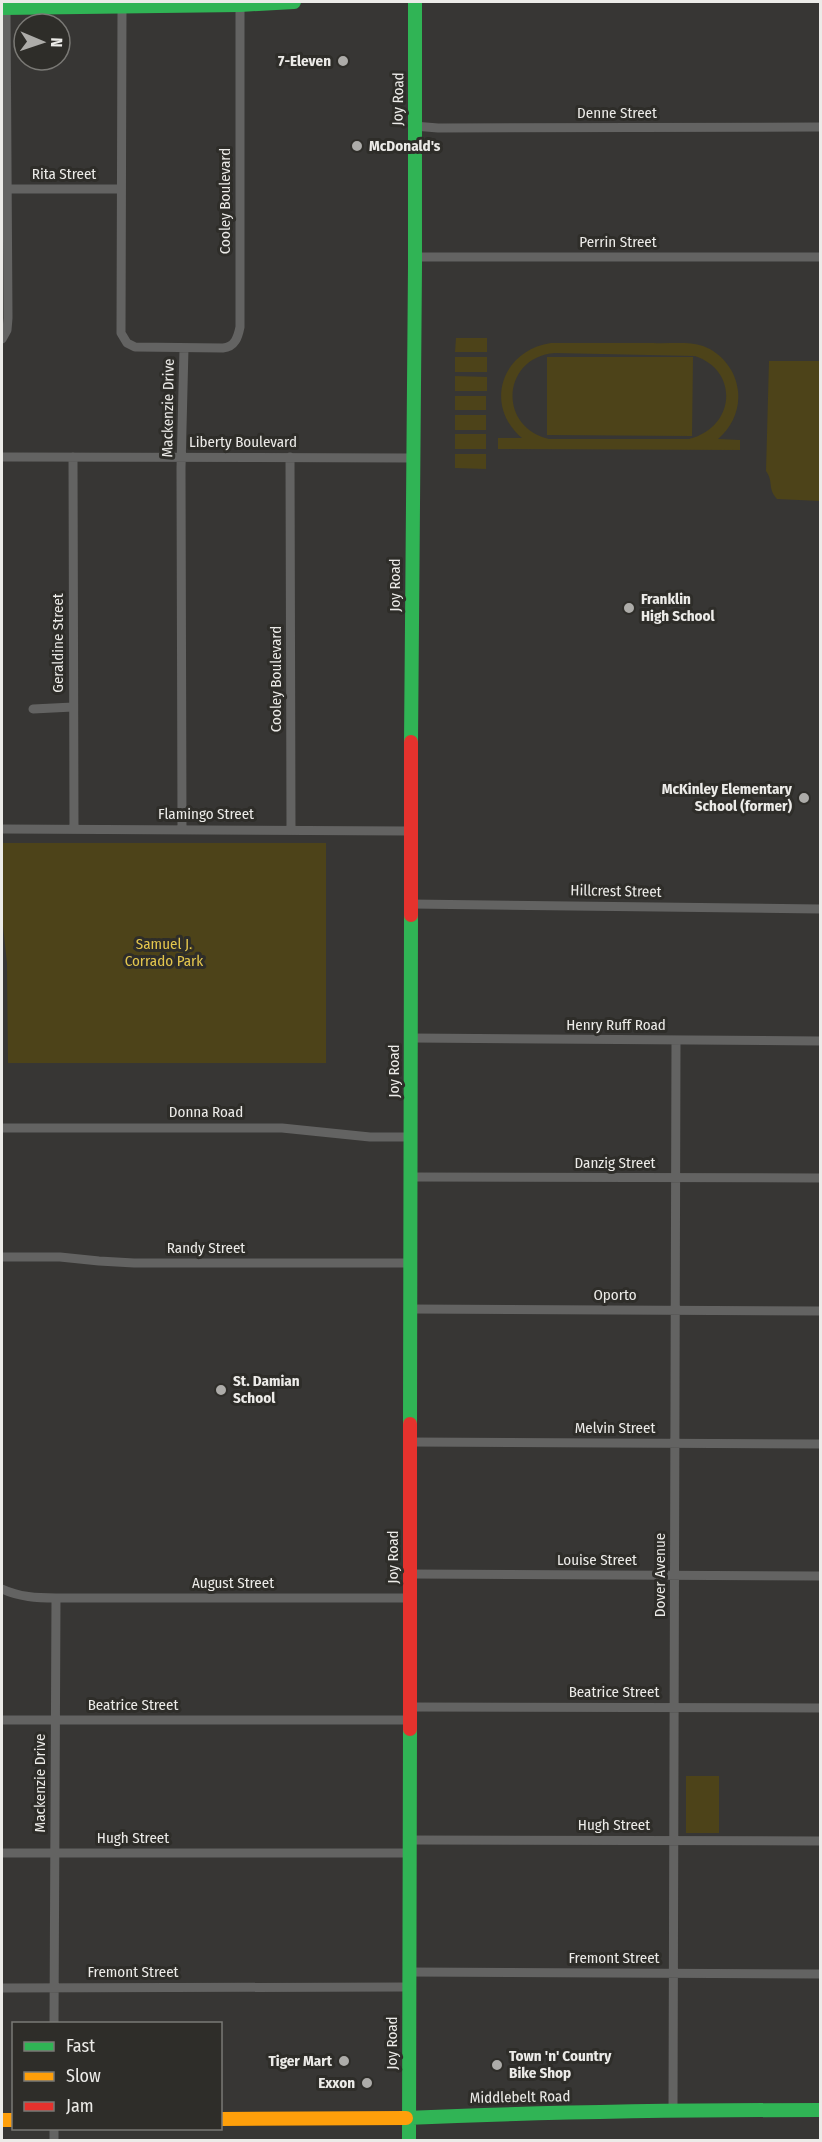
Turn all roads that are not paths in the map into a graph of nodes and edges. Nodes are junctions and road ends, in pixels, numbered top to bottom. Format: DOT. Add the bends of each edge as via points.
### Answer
graph roads {
  1 [pos="294,2"];
  2 [pos="415,2"];
  3 [pos="87,4"];
  4 [pos="240,5"];
  5 [pos="122,7"];
  6 [pos="4,8"];
  7 [pos="414,126"];
  8 [pos="820,127"];
  9 [pos="7,189"];
  10 [pos="121,189"];
  11 [pos="415,257"];
  12 [pos="820,257"];
  13 [pos="2,339"];
  14 [pos="184,348"];
  15 [pos="2,457"];
  16 [pos="73,457"];
  17 [pos="183,457"];
  18 [pos="290,457"];
  19 [pos="412,458"];
  20 [pos="73,707"];
  21 [pos="33,709"];
  22 [pos="2,829"];
  23 [pos="74,829"];
  24 [pos="182,829"];
  25 [pos="291,829"];
  26 [pos="410,831"];
  27 [pos="411,904"];
  28 [pos="820,909"];
  29 [pos="411,1038"];
  30 [pos="676,1040"];
  31 [pos="820,1041"];
  32 [pos="2,1128"];
  33 [pos="411,1137"];
  34 [pos="410,1177"];
  35 [pos="675,1178"];
  36 [pos="820,1178"];
  37 [pos="2,1257"];
  38 [pos="410,1263"];
  39 [pos="410,1309"];
  40 [pos="675,1311"];
  41 [pos="820,1311"];
  42 [pos="410,1442"];
  43 [pos="675,1444"];
  44 [pos="820,1444"];
  45 [pos="410,1574"];
  46 [pos="675,1575"];
  47 [pos="820,1576"];
  48 [pos="2,1589"];
  49 [pos="56,1598"];
  50 [pos="409,1598"];
  51 [pos="674,1707"];
  52 [pos="820,1708"];
  53 [pos="408,1714"];
  54 [pos="2,1720"];
  55 [pos="56,1720"];
  56 [pos="674,1840"];
  57 [pos="820,1840"];
  58 [pos="409,1847"];
  59 [pos="2,1853"];
  60 [pos="55,1853"];
  61 [pos="408,1972"];
  62 [pos="674,1973"];
  63 [pos="820,1974"];
  64 [pos="408,1987"];
  65 [pos="2,1988"];
  66 [pos="54,1988"];
  67 [pos="54,2022"];
  68 [pos="673,2110"];
  69 [pos="820,2110"];
  70 [pos="409,2116"];
  71 [pos="222,2119"];
  72 [pos="409,2140"];
  1 -- 4 [label="street"];
  2 -- 7 [label="street, Joy Road"];
  3 -- 5 [label="street"];
  3 -- 6 [label="street"];
  4 -- 5 [label="street"];
  4 -- 14 [label="street, Cooley Boulevard" via="239,333 228,348"];
  5 -- 10 [label="street, Mackenzie Drive"];
  6 -- 9 [label="street"];
  7 -- 8 [label="street, Denne Street"];
  7 -- 11 [label="street, Joy Road"];
  9 -- 10 [label="street, Rita Street"];
  9 -- 13 [label="street" via="8,318"];
  10 -- 14 [label="street, Mackenzie Drive" via="122,338 135,347"];
  11 -- 12 [label="street, Perrin Street"];
  11 -- 19 [label="street, Joy Road"];
  14 -- 17 [label="street, Mackenzie Drive"];
  15 -- 16 [label="street, Liberty Boulevard"];
  16 -- 17 [label="street, Liberty Boulevard"];
  16 -- 20 [label="street, Geraldine Street"];
  17 -- 18 [label="street, Liberty Boulevard"];
  17 -- 24 [label="street, Mackenzie Drive"];
  18 -- 19 [label="street, Liberty Boulevard"];
  18 -- 25 [label="street, Cooley Boulevard"];
  19 -- 26 [label="street, Joy Road"];
  20 -- 21 [label="street"];
  20 -- 23 [label="street, Geraldine Street"];
  22 -- 23 [label="street, Flamingo Street"];
  23 -- 24 [label="street, Flamingo Street"];
  24 -- 25 [label="street, Flamingo Street"];
  25 -- 26 [label="street, Flamingo Street"];
  26 -- 27 [label="street, Joy Road"];
  27 -- 28 [label="street, Hillcrest Street"];
  27 -- 29 [label="street, Joy Road"];
  29 -- 30 [label="street, Henry Ruff Road"];
  29 -- 33 [label="street, Joy Road"];
  30 -- 31 [label="street, Henry Ruff Road"];
  30 -- 35 [label="street, Dover Avenue"];
  32 -- 33 [label="street, Donna Road" via="282,1128"];
  33 -- 34 [label="street, Joy Road"];
  34 -- 35 [label="street, Danzig Street"];
  34 -- 38 [label="street, Joy Road"];
  35 -- 36 [label="street, Danzig Street"];
  35 -- 40 [label="street, Dover Avenue"];
  37 -- 38 [label="street, Randy Street" via="134,1263"];
  38 -- 39 [label="street, Joy Road"];
  39 -- 40 [label="street, Oporto"];
  39 -- 42 [label="street, Joy Road"];
  40 -- 41 [label="street, Oporto"];
  40 -- 43 [label="street, Dover Avenue"];
  42 -- 43 [label="street, Melvin Street"];
  42 -- 45 [label="street, Joy Road"];
  43 -- 44 [label="street, Melvin Street"];
  43 -- 46 [label="street, Dover Avenue"];
  45 -- 46 [label="street, Louise Street"];
  45 -- 50 [label="street, Joy Road"];
  46 -- 47 [label="street, Louise Street"];
  46 -- 51 [label="street, Dover Avenue"];
  48 -- 49 [label="street" via="32,1598"];
  49 -- 50 [label="street, August Street"];
  49 -- 55 [label="street, Mackenzie Drive"];
  50 -- 53 [label="street, Joy Road"];
  51 -- 52 [label="street, Beatrice Street"];
  51 -- 53 [label="street, Beatrice Street"];
  51 -- 56 [label="street, Dover Avenue"];
  53 -- 55 [label="street, Beatrice Street"];
  53 -- 58 [label="street, Joy Road"];
  54 -- 55 [label="street, Beatrice Street"];
  55 -- 60 [label="street, Mackenzie Drive"];
  56 -- 57 [label="street, Hugh Street"];
  56 -- 58 [label="street, Hugh Street"];
  56 -- 62 [label="street, Dover Avenue"];
  58 -- 60 [label="street, Hugh Street"];
  58 -- 61 [label="street, Joy Road"];
  59 -- 60 [label="street, Hugh Street"];
  60 -- 66 [label="street, Mackenzie Drive"];
  61 -- 62 [label="street, Fremont Street"];
  61 -- 64 [label="street, Joy Road"];
  62 -- 63 [label="street, Fremont Street"];
  62 -- 68 [label="street, Dover Avenue"];
  64 -- 66 [label="street, Fremont Street"];
  64 -- 70 [label="street, Joy Road"];
  65 -- 66 [label="street, Fremont Street"];
  66 -- 67 [label="street, Mackenzie Drive"];
  68 -- 69 [label="street, Middlebelt Road"];
  68 -- 70 [label="street, Middlebelt Road"];
  70 -- 71 [label="street, Middlebelt Road"];
  70 -- 72 [label="street, Joy Road"];
}
